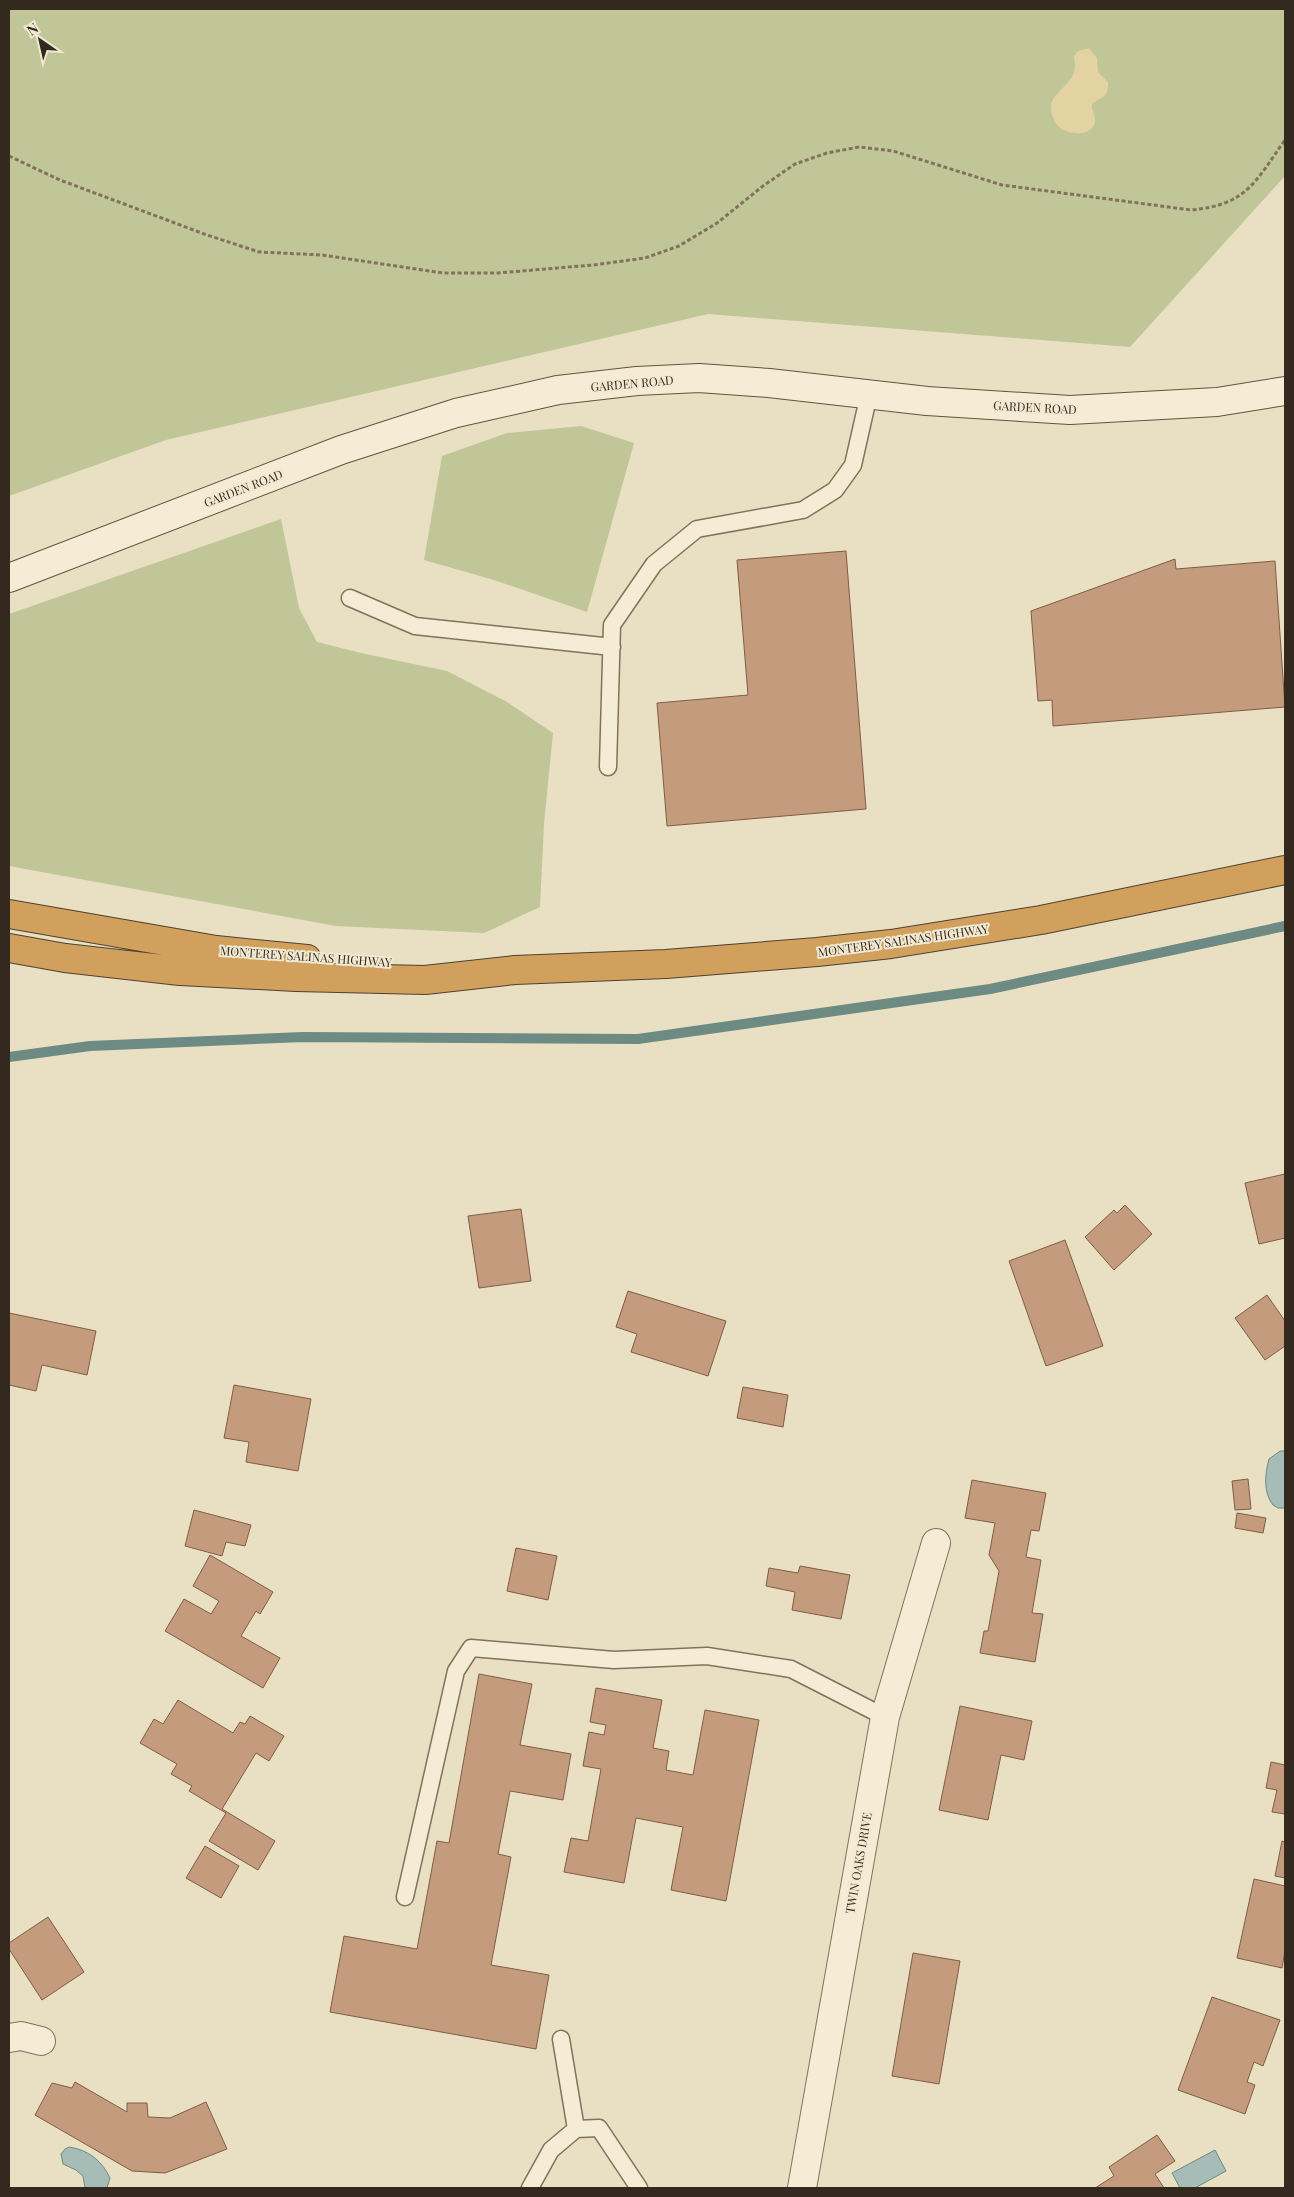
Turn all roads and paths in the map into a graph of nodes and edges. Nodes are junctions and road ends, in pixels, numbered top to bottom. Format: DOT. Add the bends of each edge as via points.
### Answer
graph roads {
  1 [pos="1285,140"];
  2 [pos="9,156"];
  3 [pos="1285,391"];
  4 [pos="869,394"];
  5 [pos="9,578"];
  6 [pos="350,598"];
  7 [pos="612,647"];
  8 [pos="608,767"];
  9 [pos="1285,870"];
  10 [pos="9,914"];
  11 [pos="9,948"];
  12 [pos="515,970"];
  13 [pos="936,1543"];
  14 [pos="885,1717"];
  15 [pos="405,1897"];
  16 [pos="9,2038"];
  17 [pos="561,2039"];
  18 [pos="41,2041"];
  19 [pos="576,2129"];
  20 [pos="530,2188"];
  21 [pos="639,2188"];
  22 [pos="802,2188"];
  1 -- 2 [label="path" via="1253,184 1240,196 1225,204 1191,210 1002,185 893,151 860,148 827,153 795,164 717,223 679,246 645,258 498,273 443,273 322,255 259,252 69,183"];
  3 -- 4 [label="street, GARDEN ROAD" via="1217,402 1070,410"];
  4 -- 5 [label="street, GARDEN ROAD" via="699,378 558,390 456,413 342,450"];
  4 -- 7 [label="lane" via="853,466 835,490 803,510 697,529 654,564 612,625"];
  6 -- 7 [label="lane" via="415,626"];
  7 -- 8 [label="lane"];
  9 -- 12 [label="highway, MONTEREY SALINAS HIGHWAY" via="1040,920 891,944 666,964"];
  10 -- 12 [label="highway, MONTEREY SALINAS HIGHWAY" via="216,950 289,958"];
  11 -- 12 [label="highway, MONTEREY SALINAS HIGHWAY" via="180,971 296,977 425,980"];
  13 -- 14 [label="street, TWIN OAKS DRIVE"];
  14 -- 15 [label="lane" via="791,1669 707,1656 614,1660 471,1648 456,1671"];
  14 -- 22 [label="street, TWIN OAKS DRIVE"];
  16 -- 18 [label="street" via="21,2036"];
  17 -- 19 [label="lane"];
  19 -- 20 [label="lane" via="551,2150"];
  19 -- 21 [label="lane" via="598,2128"];
}
